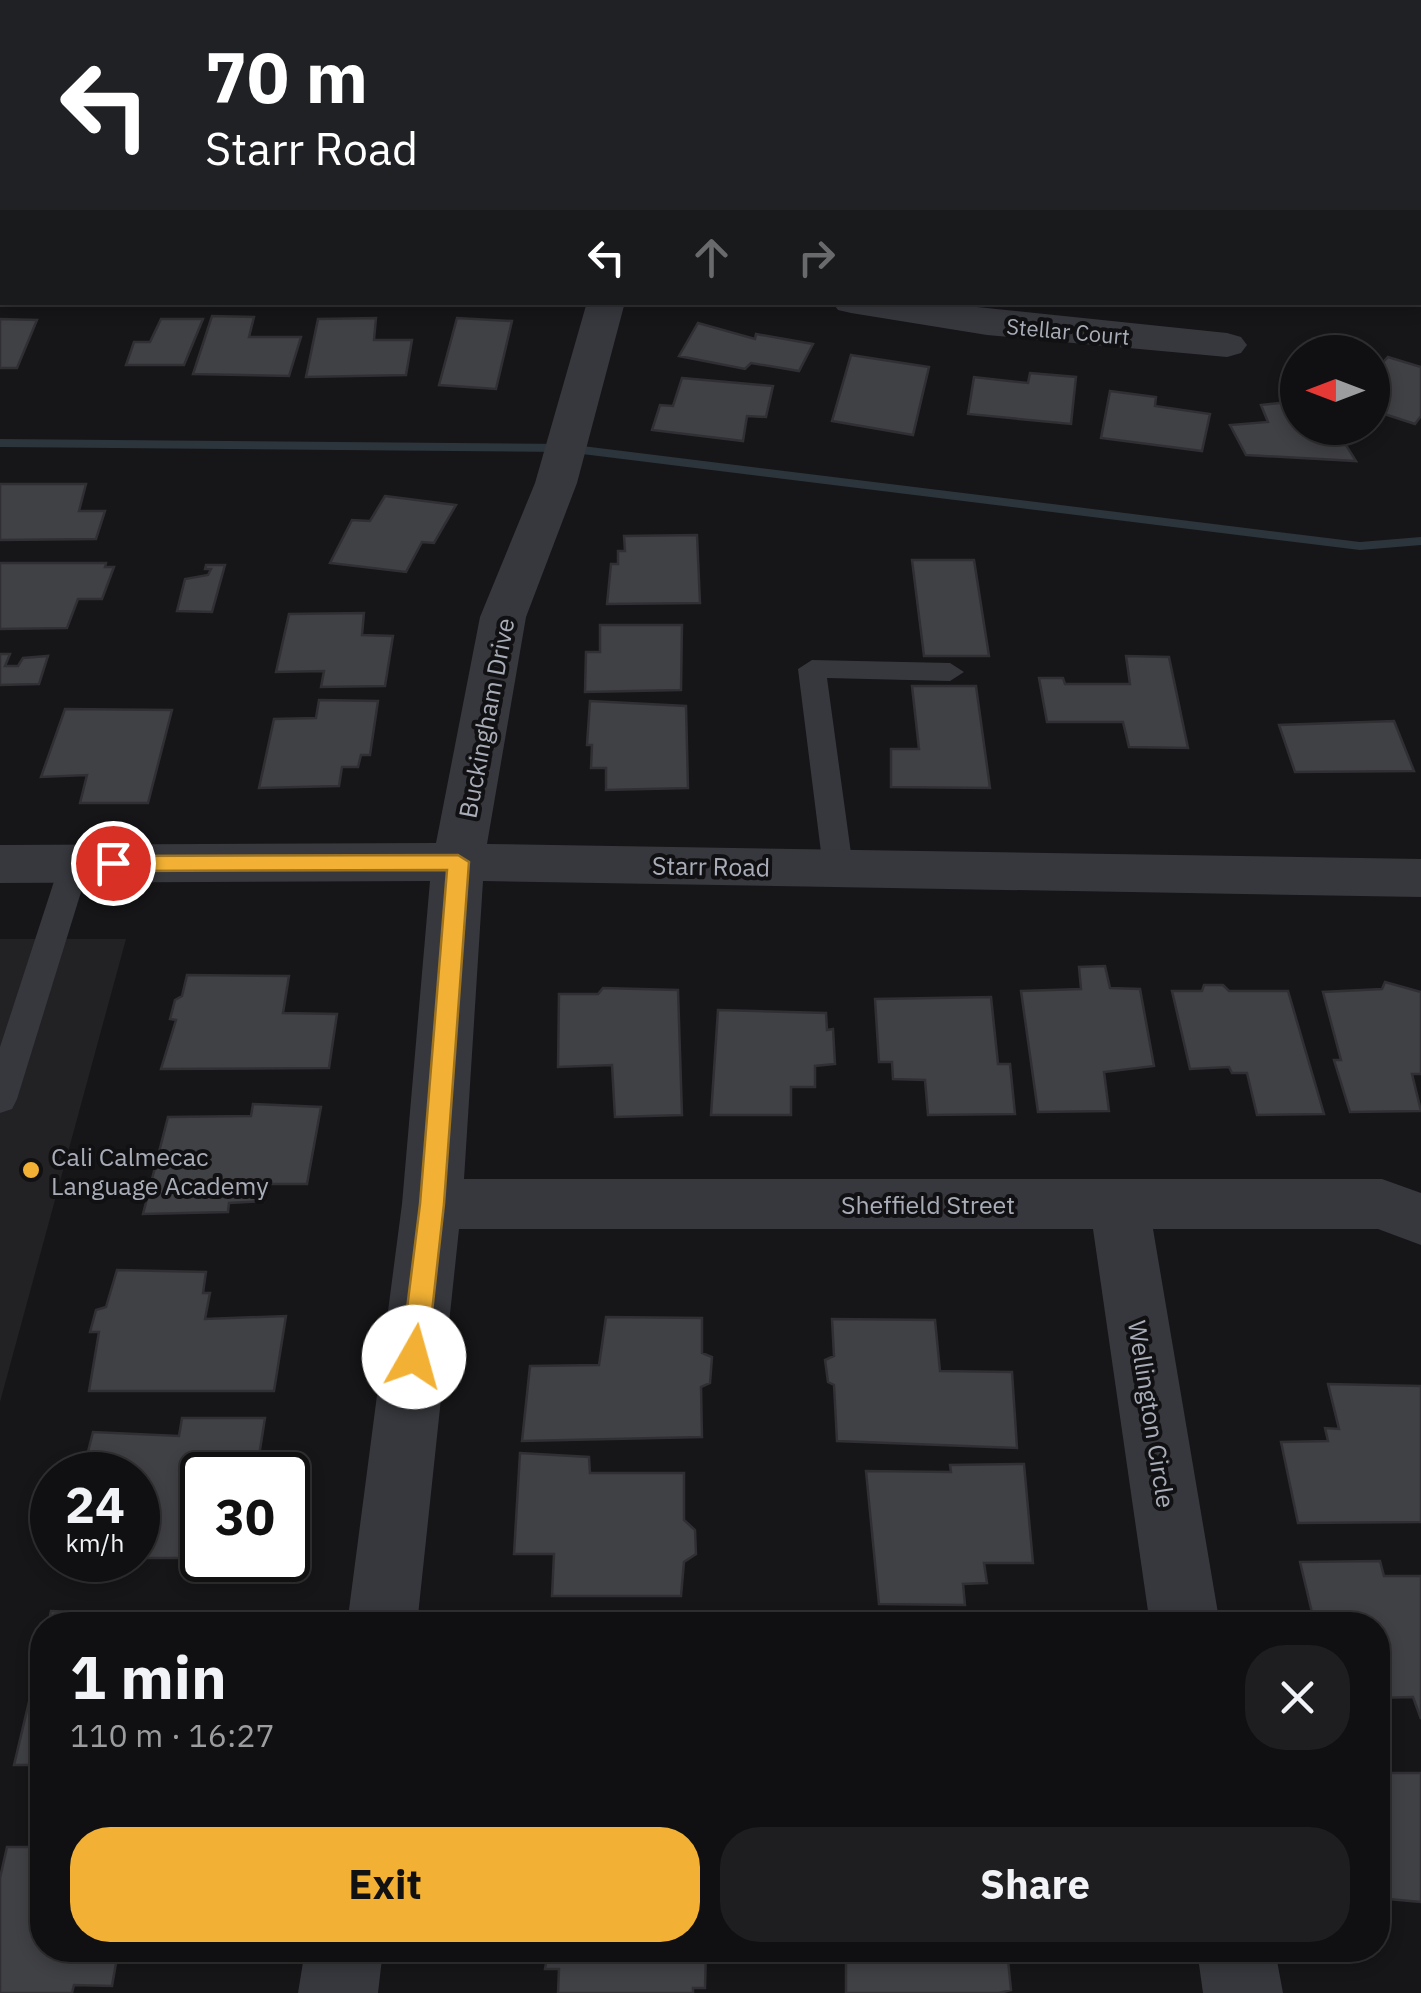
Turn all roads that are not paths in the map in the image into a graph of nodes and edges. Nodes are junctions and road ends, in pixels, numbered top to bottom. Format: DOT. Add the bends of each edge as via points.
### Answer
graph roads {
  1 [pos="605,305"];
  2 [pos="870,305"];
  3 [pos="1227,344"];
  4 [pos="950,672"];
  5 [pos="458,862"];
  6 [pos="75,863"];
  7 [pos="0,864"];
  8 [pos="838,868"];
  9 [pos="1421,878"];
  10 [pos="11,1036"];
  11 [pos="0,1099"];
  12 [pos="432,1204"];
  13 [pos="1119,1204"];
  14 [pos="1421,1220"];
  15 [pos="384,1612"];
  16 [pos="1183,1612"];
  17 [pos="342,1962"];
  18 [pos="1238,1962"];
  19 [pos="338,1993"];
  20 [pos="1243,1993"];
  1 -- 5 [label="street, Buckingham Drive" via="556,483 503,617"];
  2 -- 3 [label="street, Stellar Court" via="986,323"];
  4 -- 8 [label="lane" via="812,669"];
  5 -- 6 [label="street, Starr Road"];
  5 -- 8 [label="street, Starr Road"];
  5 -- 12 [label="street, Buckingham Drive"];
  6 -- 7 [label="street, Starr Road"];
  6 -- 10 [label="lane"];
  8 -- 9 [label="street, Starr Road"];
  10 -- 11 [label="lane"];
  12 -- 13 [label="street, Sheffield Street"];
  12 -- 15 [label="street, Buckingham Drive"];
  13 -- 14 [label="street, Sheffield Street" via="1382,1204"];
  13 -- 16 [label="street, Wellington Circle"];
  17 -- 19 [label="street"];
  18 -- 20 [label="street"];
}
